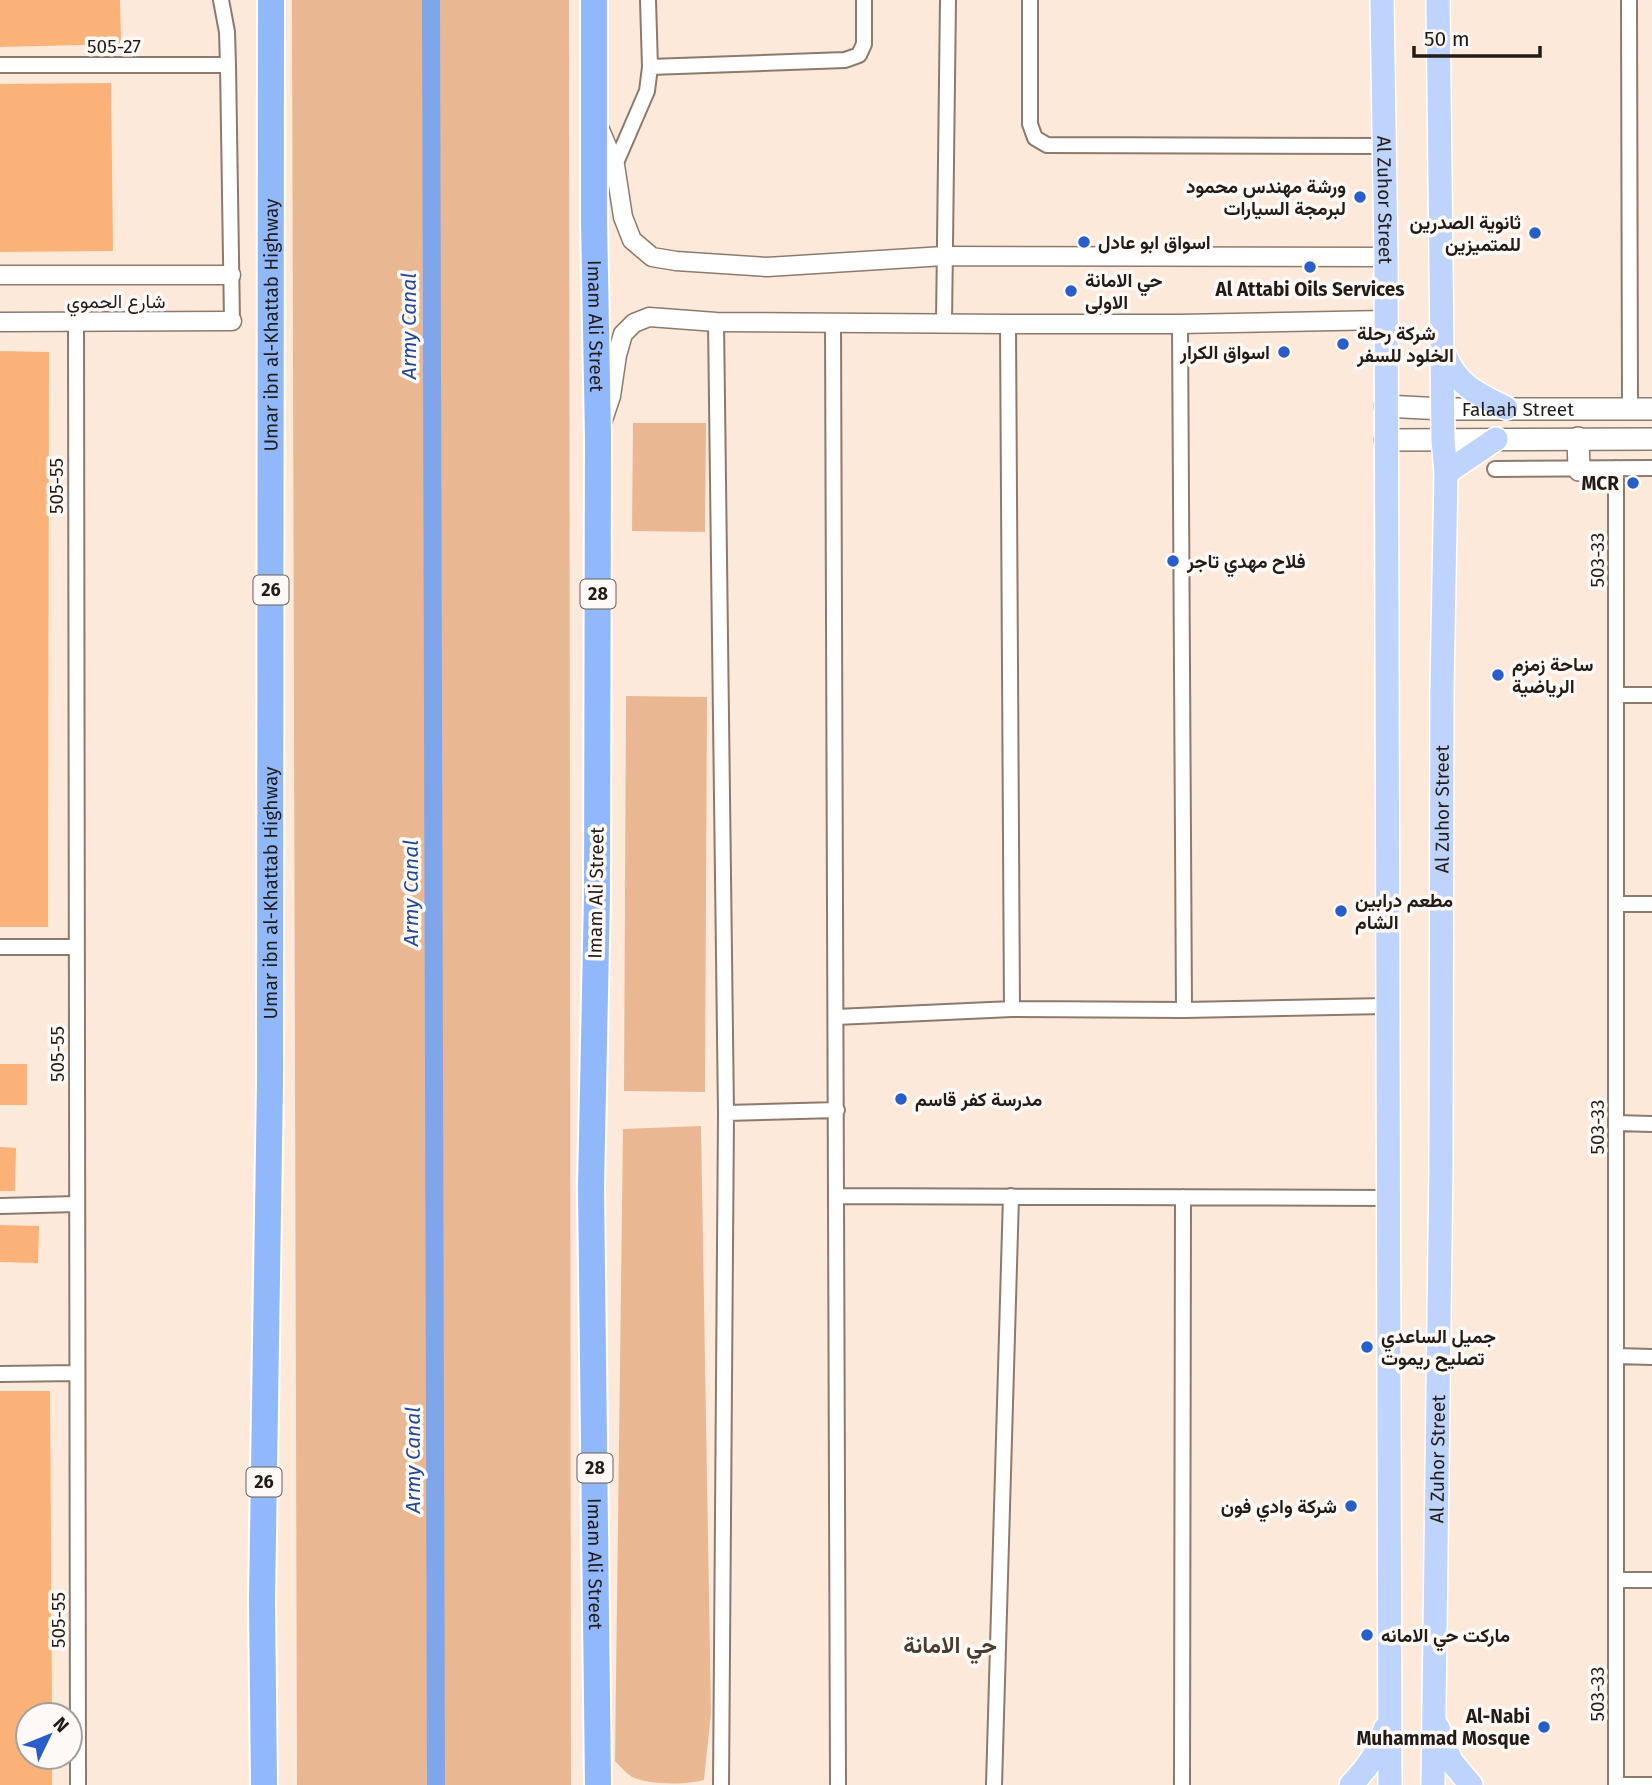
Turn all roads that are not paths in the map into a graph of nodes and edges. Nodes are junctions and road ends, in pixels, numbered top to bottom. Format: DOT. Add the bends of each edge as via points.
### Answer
graph roads {
  1 [pos="221,0"];
  2 [pos="271,0"];
  3 [pos="594,0"];
  4 [pos="648,0"];
  5 [pos="864,0"];
  6 [pos="948,0"];
  7 [pos="1030,0"];
  8 [pos="1382,0"];
  9 [pos="1438,0"];
  10 [pos="1629,0"];
  11 [pos="0,65"];
  12 [pos="229,65"];
  13 [pos="650,67"];
  14 [pos="594,114"];
  15 [pos="1385,146"];
  16 [pos="615,166"];
  17 [pos="944,256"];
  18 [pos="1386,257"];
  19 [pos="0,275"];
  20 [pos="231,275"];
  21 [pos="1385,320"];
  22 [pos="232,321"];
  23 [pos="0,322"];
  24 [pos="76,322"];
  25 [pos="716,322"];
  26 [pos="833,323"];
  27 [pos="944,324"];
  28 [pos="1008,324"];
  29 [pos="1180,324"];
  30 [pos="1443,349"];
  31 [pos="1385,406"];
  32 [pos="1506,408"];
  33 [pos="1630,408"];
  34 [pos="1443,409"];
  35 [pos="1652,409"];
  36 [pos="598,437"];
  37 [pos="1578,438"];
  38 [pos="1443,439"];
  39 [pos="1496,439"];
  40 [pos="1652,439"];
  41 [pos="1385,440"];
  42 [pos="1616,468"];
  43 [pos="1652,468"];
  44 [pos="1495,469"];
  45 [pos="1579,470"];
  46 [pos="1446,474"];
  47 [pos="1616,695"];
  48 [pos="1652,695"];
  49 [pos="1616,904"];
  50 [pos="1652,904"];
  51 [pos="0,947"];
  52 [pos="76,947"];
  53 [pos="1386,1006"];
  54 [pos="1012,1009"];
  55 [pos="1184,1010"];
  56 [pos="836,1017"];
  57 [pos="837,1110"];
  58 [pos="726,1113"];
  59 [pos="1616,1124"];
  60 [pos="1652,1124"];
  61 [pos="837,1196"];
  62 [pos="1011,1196"];
  63 [pos="1183,1197"];
  64 [pos="1387,1198"];
  65 [pos="77,1205"];
  66 [pos="0,1206"];
  67 [pos="1616,1356"];
  68 [pos="1652,1357"];
  69 [pos="77,1373"];
  70 [pos="0,1374"];
  71 [pos="1616,1580"];
  72 [pos="1652,1580"];
  73 [pos="1389,1713"];
  74 [pos="1434,1713"];
  75 [pos="78,1785"];
  76 [pos="264,1785"];
  77 [pos="598,1785"];
  78 [pos="721,1785"];
  79 [pos="838,1785"];
  80 [pos="994,1785"];
  81 [pos="1182,1785"];
  82 [pos="1351,1785"];
  83 [pos="1390,1785"];
  84 [pos="1433,1785"];
  85 [pos="1471,1785"];
  86 [pos="1616,1785"];
  87 [pos="1652,1785"];
  1 -- 12 [label="street"];
  2 -- 76 [label="highway, Umar ibn al-Khattab Highway / 26" via="270,1180 262,1601"];
  3 -- 14 [label="highway, Imam Ali Street / 28"];
  4 -- 13 [label="street"];
  5 -- 13 [label="street" via="864,44 859,55 845,60"];
  6 -- 17 [label="street"];
  7 -- 15 [label="street" via="1030,124 1035,138 1047,145"];
  8 -- 15 [label="main road, Al Zuhor Street"];
  9 -- 30 [label="main road, Al Zuhor Street"];
  10 -- 33 [label="street"];
  11 -- 12 [label="street, 505-27"];
  12 -- 20 [label="street"];
  13 -- 16 [label="street" via="643,102"];
  14 -- 16 [label="street"];
  14 -- 36 [label="highway, Imam Ali Street / 28"];
  15 -- 18 [label="main road, Al Zuhor Street"];
  16 -- 17 [label="street" via="632,240 652,257 767,267"];
  17 -- 18 [label="street"];
  17 -- 27 [label="street"];
  18 -- 21 [label="main road, Al Zuhor Street"];
  19 -- 20 [label="street, شارع الحموي"];
  20 -- 22 [label="street"];
  21 -- 29 [label="street"];
  21 -- 31 [label="main road, Al Zuhor Street"];
  22 -- 24 [label="street, شارع الحموي"];
  23 -- 24 [label="street, شارع الحموي"];
  24 -- 52 [label="street, 505-55"];
  25 -- 26 [label="street"];
  25 -- 36 [label="street" via="649,317 634,323 624,334 617,355"];
  25 -- 58 [label="street"];
  26 -- 27 [label="street"];
  26 -- 56 [label="street"];
  27 -- 28 [label="street"];
  28 -- 29 [label="street"];
  28 -- 54 [label="street"];
  29 -- 55 [label="street"];
  30 -- 32 [label="main road" via="1460,382"];
  30 -- 34 [label="main road, Al Zuhor Street"];
  31 -- 34 [label="main road, Falaah Street"];
  31 -- 41 [label="main road, Al Zuhor Street"];
  32 -- 33 [label="main road, Falaah Street"];
  32 -- 34 [label="main road, Falaah Street"];
  33 -- 35 [label="main road, Falaah Street"];
  34 -- 38 [label="main road, Al Zuhor Street"];
  36 -- 77 [label="highway, Imam Ali Street / 28" via="591,1187"];
  37 -- 39 [label="main road, Falaah Street"];
  37 -- 40 [label="main road, Falaah Street"];
  37 -- 45 [label="main road"];
  38 -- 39 [label="main road, Falaah Street"];
  38 -- 41 [label="main road, Falaah Street"];
  38 -- 46 [label="main road, Al Zuhor Street"];
  39 -- 46 [label="main road"];
  41 -- 53 [label="main road, Al Zuhor Street"];
  42 -- 43 [label="street"];
  42 -- 45 [label="street"];
  42 -- 47 [label="street, 503-33"];
  44 -- 45 [label="street"];
  46 -- 74 [label="main road, Al Zuhor Street"];
  47 -- 48 [label="street"];
  47 -- 49 [label="street, 503-33"];
  49 -- 50 [label="street"];
  49 -- 59 [label="street, 503-33"];
  51 -- 52 [label="street"];
  52 -- 65 [label="street, 505-55"];
  53 -- 55 [label="street"];
  53 -- 64 [label="main road, Al Zuhor Street"];
  54 -- 55 [label="street"];
  54 -- 56 [label="street"];
  56 -- 57 [label="street"];
  57 -- 58 [label="street"];
  57 -- 61 [label="street"];
  58 -- 78 [label="street"];
  59 -- 60 [label="street"];
  59 -- 67 [label="street, 503-33"];
  61 -- 62 [label="street"];
  61 -- 79 [label="street"];
  62 -- 63 [label="street"];
  62 -- 80 [label="street"];
  63 -- 64 [label="street"];
  63 -- 81 [label="street"];
  64 -- 73 [label="main road, Al Zuhor Street"];
  65 -- 66 [label="street"];
  65 -- 69 [label="street, 505-55"];
  67 -- 68 [label="street"];
  67 -- 71 [label="street, 503-33"];
  69 -- 70 [label="street"];
  69 -- 75 [label="street, 505-55"];
  71 -- 72 [label="street"];
  71 -- 86 [label="street, 503-33"];
  73 -- 82 [label="main road" via="1382,1742"];
  73 -- 83 [label="main road, Al Zuhor Street"];
  74 -- 84 [label="main road, Al Zuhor Street"];
  74 -- 85 [label="main road" via="1451,1761"];
  86 -- 87 [label="street"];
}
